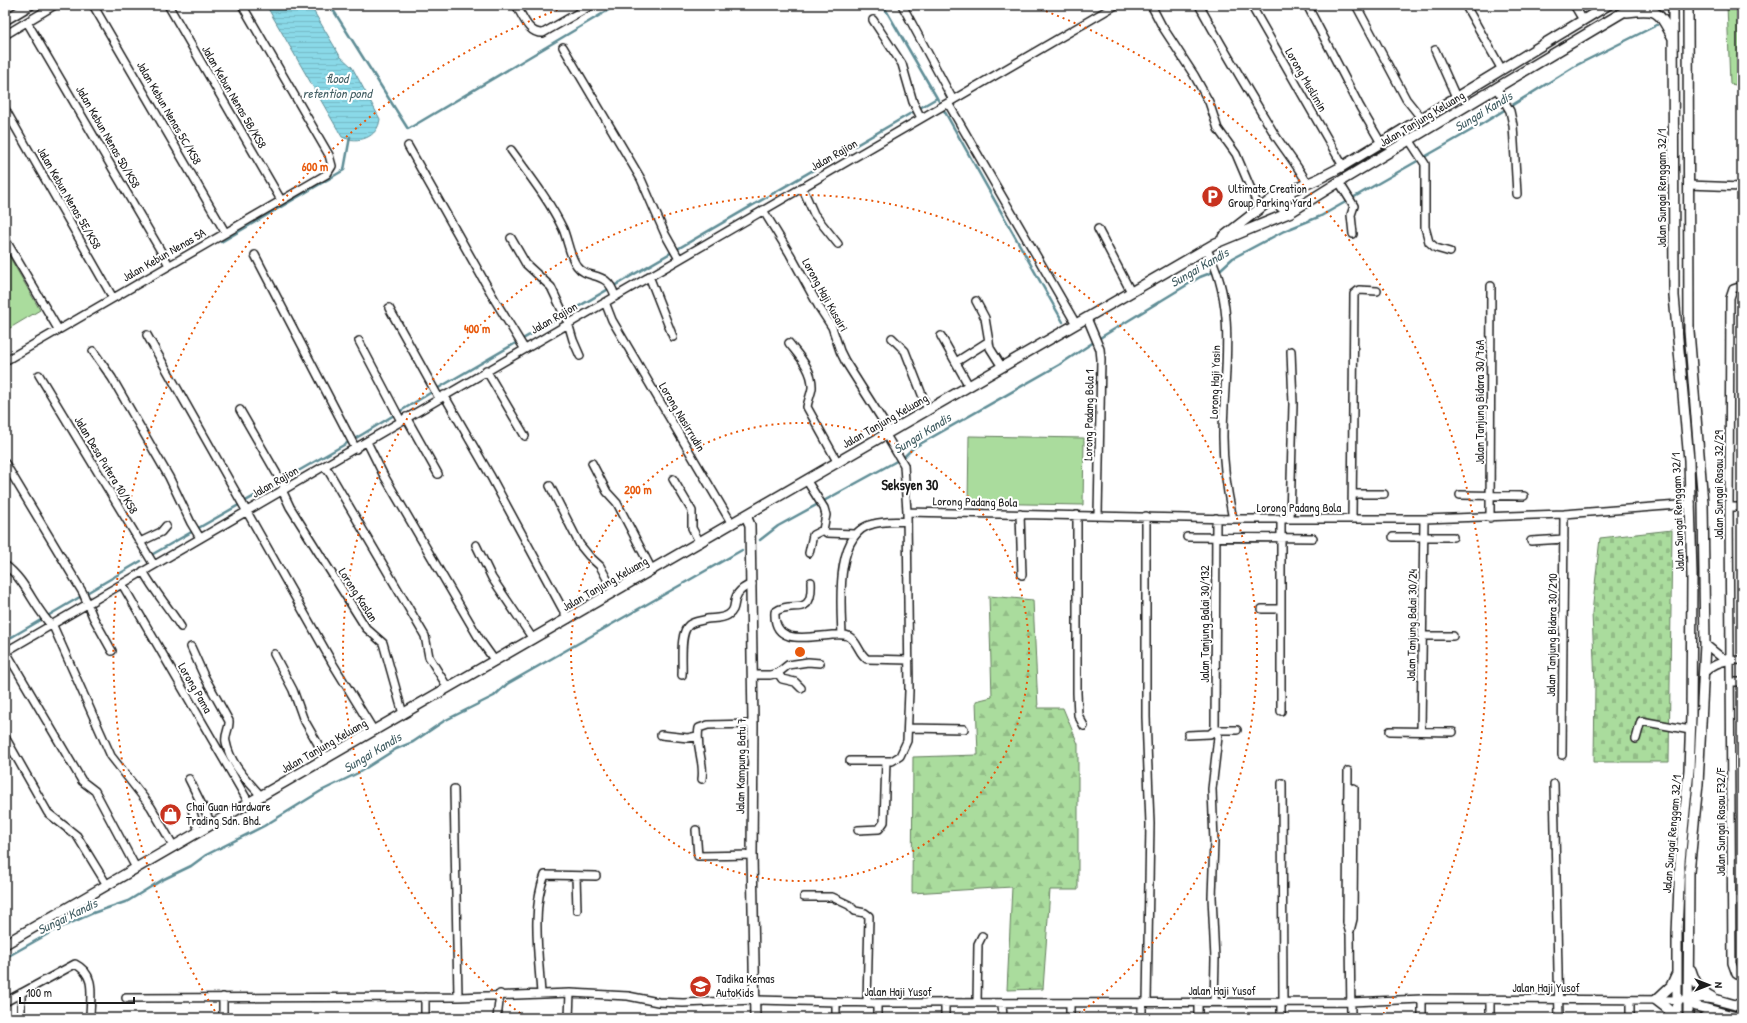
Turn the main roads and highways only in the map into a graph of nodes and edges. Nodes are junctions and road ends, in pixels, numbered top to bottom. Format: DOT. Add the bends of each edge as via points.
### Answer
graph roads {
  1 [pos="30,5"];
  2 [pos="1608,5"];
  3 [pos="1635,5"];
  4 [pos="1673,5"];
  5 [pos="1688,5"];
  6 [pos="1691,5"];
  7 [pos="1624,12"];
  8 [pos="1688,16"];
  9 [pos="5,20"];
  10 [pos="1674,39"];
  11 [pos="1307,183"];
  12 [pos="1316,197"];
  13 [pos="1216,243"];
  14 [pos="1681,377"];
  15 [pos="1693,377"];
  16 [pos="746,516"];
  17 [pos="5,944"];
  18 [pos="1688,963"];
  19 [pos="1677,973"];
  20 [pos="1688,1000"];
  21 [pos="1722,1002"];
  22 [pos="1742,1007"];
  23 [pos="1721,1013"];
  24 [pos="755,1018"];
  25 [pos="1671,1018"];
  26 [pos="1677,1018"];
  27 [pos="1688,1018"];
  28 [pos="1703,1018"];
  29 [pos="1740,1018"];
  1 -- 9 [label="main road"];
  2 -- 11 [label="main road, Jalan Tanjung Keluang" via="1343,166"];
  3 -- 7 [label="main road, Jalan Tanjung Keluang"];
  4 -- 10 [label="main road, Jalan Sungai Renggam 32/1"];
  5 -- 8 [label="main road, Jalan Sungai Renggam 32/1"];
  6 -- 8 [label="main road"];
  7 -- 10 [label="main road" via="1653,11 1661,17"];
  7 -- 12 [label="main road, Jalan Tanjung Keluang" via="1412,144"];
  8 -- 15 [label="main road, Jalan Sungai Renggam 32/1" via="1688,309"];
  10 -- 14 [label="main road, Jalan Sungai Renggam 32/1" via="1674,296"];
  11 -- 12 [label="main road" via="1280,201 1281,208 1285,210"];
  11 -- 13 [label="main road, Jalan Tanjung Keluang" via="1272,199"];
  12 -- 13 [label="main road, Jalan Tanjung Keluang" via="1291,212"];
  13 -- 16 [label="main road, Jalan Tanjung Keluang"];
  14 -- 15 [label="main road"];
  14 -- 19 [label="main road, Jalan Sungai Renggam 32/1" via="1691,504 1690,730 1689,770 1680,861"];
  15 -- 18 [label="main road, Jalan Sungai Renggam 32/1" via="1703,503 1704,673 1698,784 1689,872"];
  16 -- 17 [label="main road, Jalan Tanjung Keluang" via="652,570 612,588 568,619 496,661 370,725 326,758 261,796 246,798 212,825 135,866 104,879"];
  16 -- 24 [label="main road, Jalan Kampung Batu 7" via="750,525 752,584"];
  18 -- 20 [label="main road, Jalan Sungai Renggam 32/1"];
  18 -- 21 [label="main road" via="1701,990"];
  19 -- 25 [label="main road" via="1671,986 1656,1000 1669,1010"];
  19 -- 26 [label="main road, Jalan Sungai Renggam 32/1"];
  20 -- 21 [label="main road" via="1696,997"];
  20 -- 23 [label="main road" via="1696,1006"];
  20 -- 27 [label="main road, Jalan Sungai Renggam 32/1"];
  21 -- 22 [label="main road"];
  23 -- 28 [label="main road" via="1709,1014"];
  23 -- 29 [label="main road"];
}
